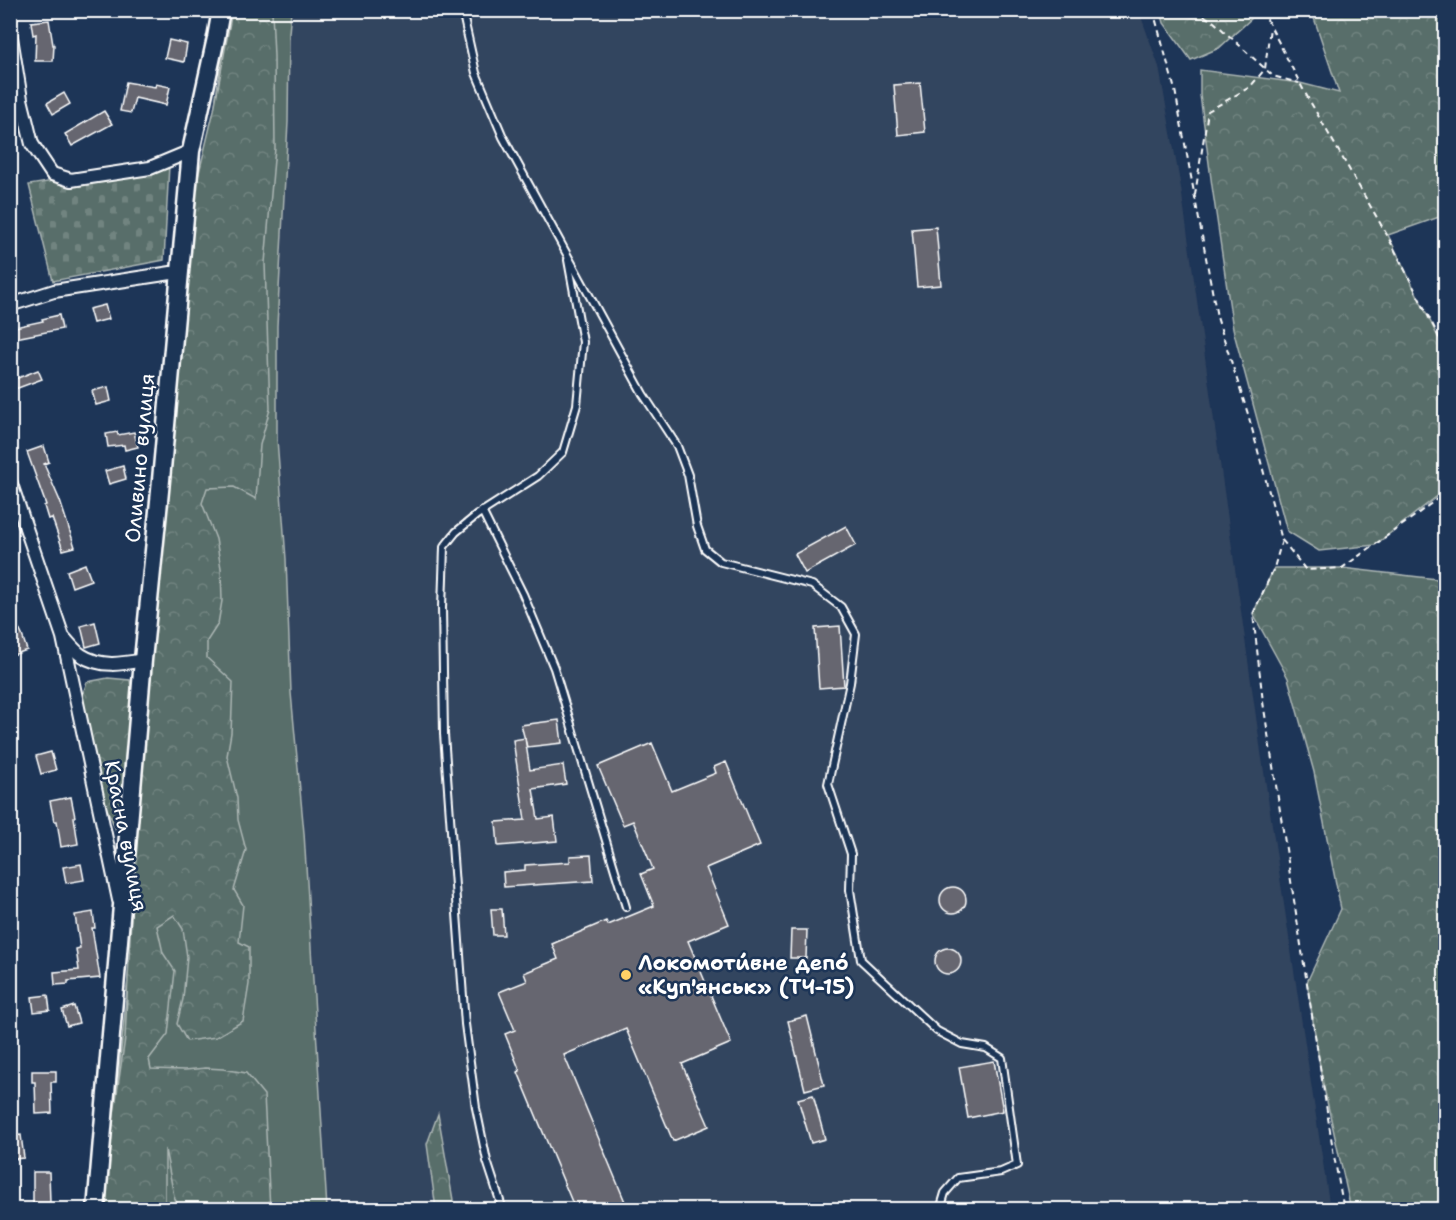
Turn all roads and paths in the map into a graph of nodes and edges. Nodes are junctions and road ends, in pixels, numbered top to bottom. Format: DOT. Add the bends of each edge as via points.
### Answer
graph roads {
  1 [pos="221,10"];
  2 [pos="462,10"];
  3 [pos="1153,10"];
  4 [pos="1195,10"];
  5 [pos="1262,10"];
  6 [pos="1270,26"];
  7 [pos="10,31"];
  8 [pos="1265,69"];
  9 [pos="1300,83"];
  10 [pos="191,151"];
  11 [pos="1195,198"];
  12 [pos="566,252"];
  13 [pos="179,274"];
  14 [pos="10,305"];
  15 [pos="1438,337"];
  16 [pos="1446,339"];
  17 [pos="1446,350"];
  18 [pos="10,481"];
  19 [pos="1446,492"];
  20 [pos="482,511"];
  21 [pos="1282,540"];
  22 [pos="63,637"];
  23 [pos="143,660"];
  24 [pos="626,907"];
  25 [pos="122,912"];
  26 [pos="96,1209"];
  27 [pos="503,1209"];
  28 [pos="940,1209"];
  29 [pos="1344,1209"];
  1 -- 10 [label="street, Оливино вулиця"];
  2 -- 12 [label="lane" via="476,73 503,137"];
  3 -- 11 [label="path" via="1175,90"];
  4 -- 8 [label="path" via="1214,22"];
  5 -- 6 [label="path"];
  6 -- 8 [label="path"];
  6 -- 9 [label="path"];
  7 -- 10 [label="street" via="32,144 52,174 71,180 150,168"];
  8 -- 9 [label="path" via="1273,76"];
  8 -- 11 [label="path" via="1250,87 1208,111"];
  9 -- 15 [label="path" via="1387,235"];
  10 -- 13 [label="street, Оливино вулиця"];
  11 -- 21 [label="path" via="1217,317"];
  12 -- 20 [label="lane" via="583,342 577,405 563,452 538,477"];
  12 -- 28 [label="lane" via="677,446 688,475 705,549 721,562 812,585 841,607 856,634 850,683 828,784 851,854 850,890 861,960 937,1030 962,1044 986,1048 1002,1058 1004,1069 1017,1165 1001,1172 958,1178 945,1193"];
  13 -- 14 [label="street" via="54,291"];
  13 -- 23 [label="street, Оливино вулиця"];
  15 -- 16 [label="path"];
  15 -- 17 [label="path"];
  18 -- 22 [label="street, Красна вулиця"];
  19 -- 21 [label="path" via="1342,568 1306,570"];
  20 -- 24 [label="lane" via="554,668"];
  20 -- 27 [label="lane" via="444,547 444,734 465,1024 476,1108 487,1161"];
  21 -- 29 [label="path" via="1253,614 1263,702"];
  22 -- 23 [label="street" via="80,655 94,661 118,665"];
  22 -- 25 [label="street, Красна вулиця"];
  23 -- 25 [label="street, Оливино вулиця"];
  25 -- 26 [label="street, Красна вулиця"];
}
